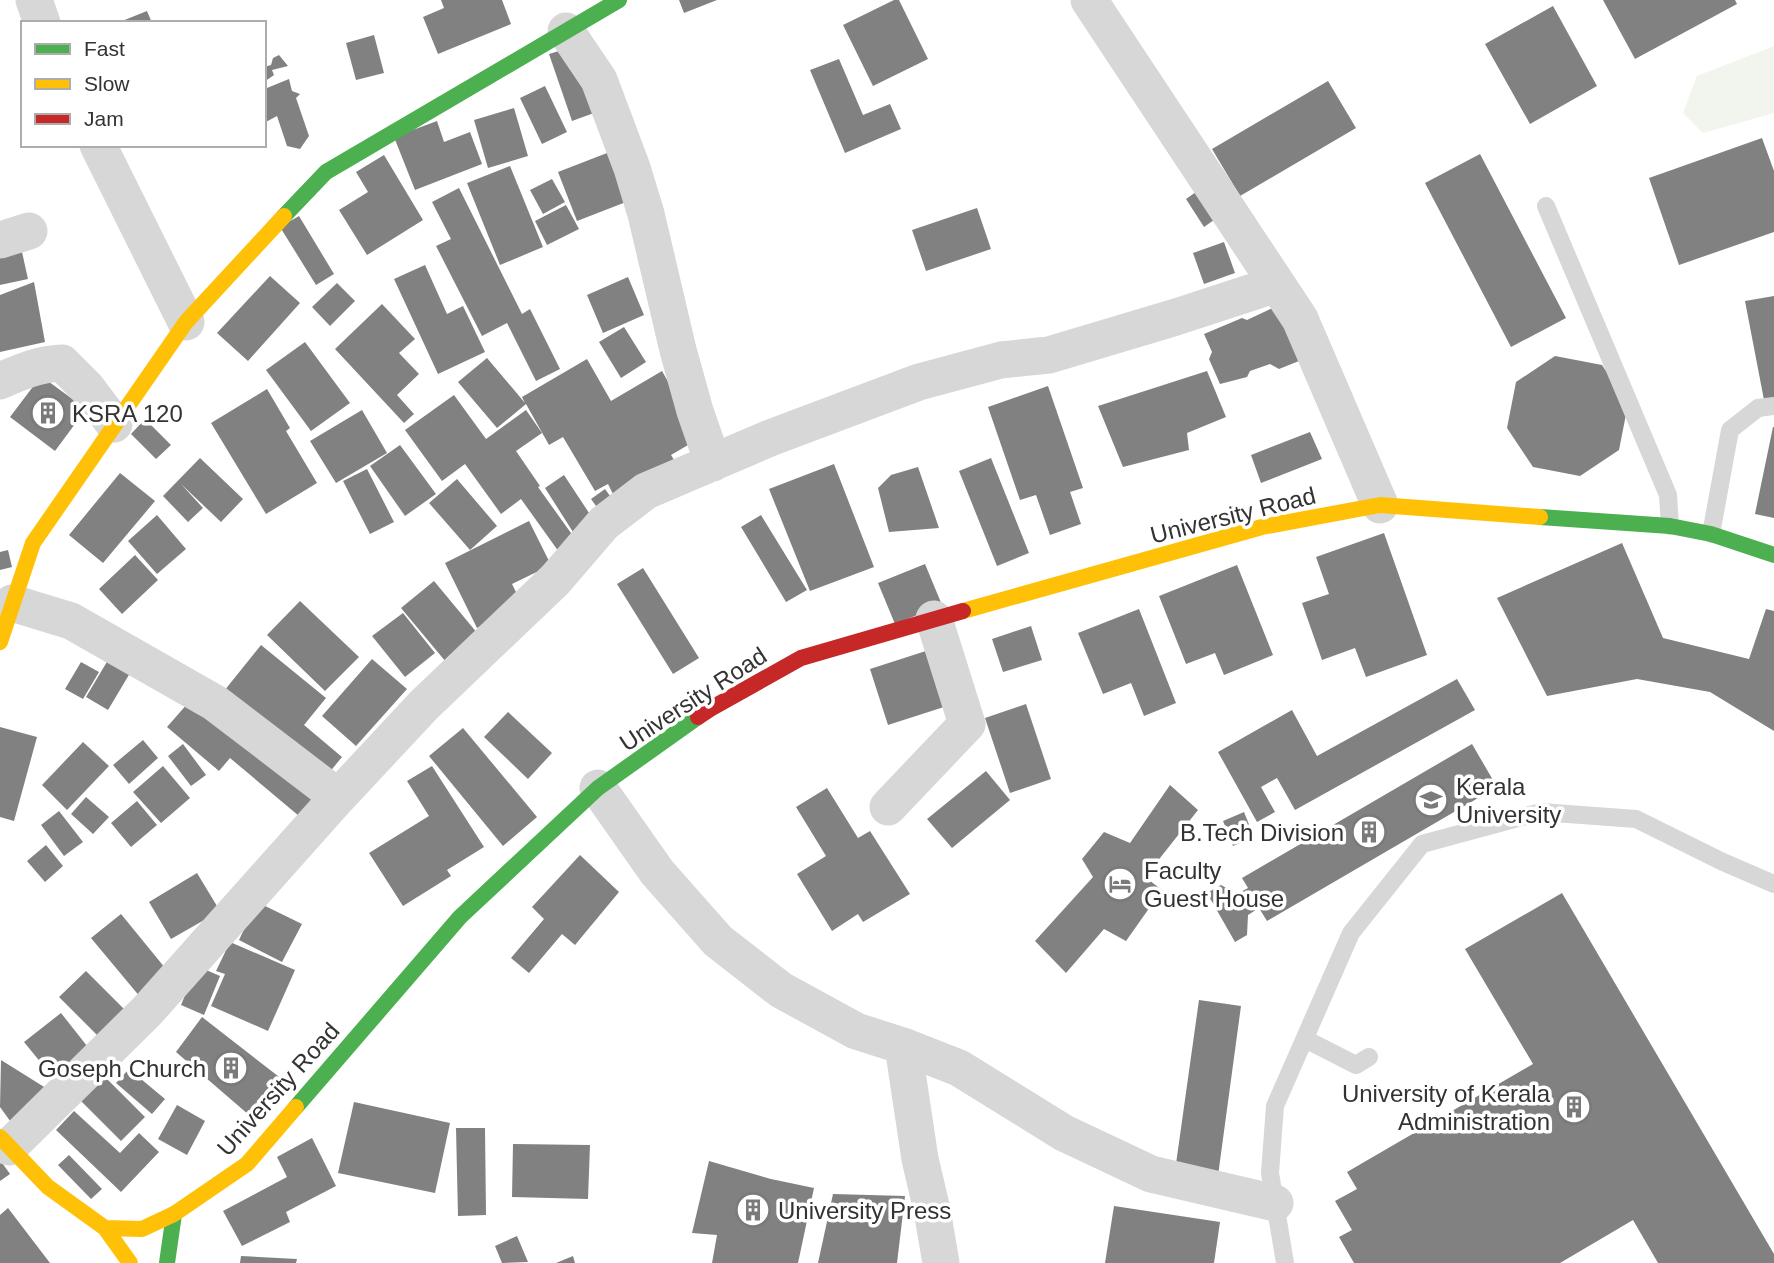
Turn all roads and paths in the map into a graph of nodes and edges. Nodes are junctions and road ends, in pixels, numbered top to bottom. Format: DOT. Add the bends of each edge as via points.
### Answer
graph roads {
  1 [pos="34,0"];
  2 [pos="619,0"];
  3 [pos="1089,0"];
  4 [pos="41,21"];
  5 [pos="566,31"];
  6 [pos="99,147"];
  7 [pos="1546,206"];
  8 [pos="1277,284"];
  9 [pos="186,322"];
  10 [pos="0,382"];
  11 [pos="1774,406"];
  12 [pos="114,424"];
  13 [pos="713,463"];
  14 [pos="1380,505"];
  15 [pos="1670,526"];
  16 [pos="1711,534"];
  17 [pos="1774,555"];
  18 [pos="12,603"];
  19 [pos="934,618"];
  20 [pos="0,642"];
  21 [pos="598,788"];
  22 [pos="338,797"];
  23 [pos="888,807"];
  24 [pos="1774,884"];
  25 [pos="1303,1043"];
  26 [pos="903,1046"];
  27 [pos="1369,1057"];
  28 [pos="5,1142"];
  29 [pos="1275,1203"];
  30 [pos="174,1214"];
  31 [pos="105,1228"];
  32 [pos="130,1263"];
  33 [pos="167,1263"];
  34 [pos="941,1263"];
  35 [pos="1285,1263"];
  1 -- 4 [label="street"];
  2 -- 5 [label="street"];
  3 -- 8 [label="street"];
  5 -- 9 [label="street" via="326,172"];
  5 -- 13 [label="street" via="599,80 632,168 678,350"];
  6 -- 9 [label="street"];
  7 -- 15 [label="lane" via="1668,495"];
  8 -- 13 [label="street" via="1049,355 1001,360 919,382"];
  8 -- 14 [label="street" via="1300,319"];
  9 -- 12 [label="street"];
  10 -- 12 [label="street" via="26,370 62,363 88,388"];
  11 -- 16 [label="lane" via="1758,408 1730,430"];
  12 -- 18 [label="street" via="33,543"];
  13 -- 22 [label="street" via="646,491 604,523 555,580 424,705"];
  14 -- 15 [label="street, University Road"];
  14 -- 19 [label="street, University Road" via="1262,527"];
  15 -- 16 [label="street, University Road"];
  16 -- 17 [label="street, University Road"];
  18 -- 20 [label="street"];
  18 -- 22 [label="street" via="71,621 215,703"];
  19 -- 21 [label="street, University Road" via="801,658 710,709"];
  19 -- 23 [label="street" via="967,724"];
  21 -- 26 [label="street" via="657,872 718,941 781,990 856,1031"];
  21 -- 30 [label="street, University Road" via="460,917 247,1164"];
  22 -- 28 [label="street" via="147,1011"];
  24 -- 25 [label="lane" via="1636,819 1541,812 1422,844 1351,933"];
  25 -- 27 [label="lane" via="1356,1065"];
  25 -- 29 [label="lane" via="1275,1106 1270,1173"];
  26 -- 29 [label="street" via="959,1068 1064,1133 1152,1174"];
  26 -- 34 [label="street"];
  28 -- 31 [label="street" via="48,1187"];
  29 -- 35 [label="lane"];
  30 -- 31 [label="street, University Road" via="142,1229"];
  30 -- 33 [label="street"];
  31 -- 32 [label="street"];
}
